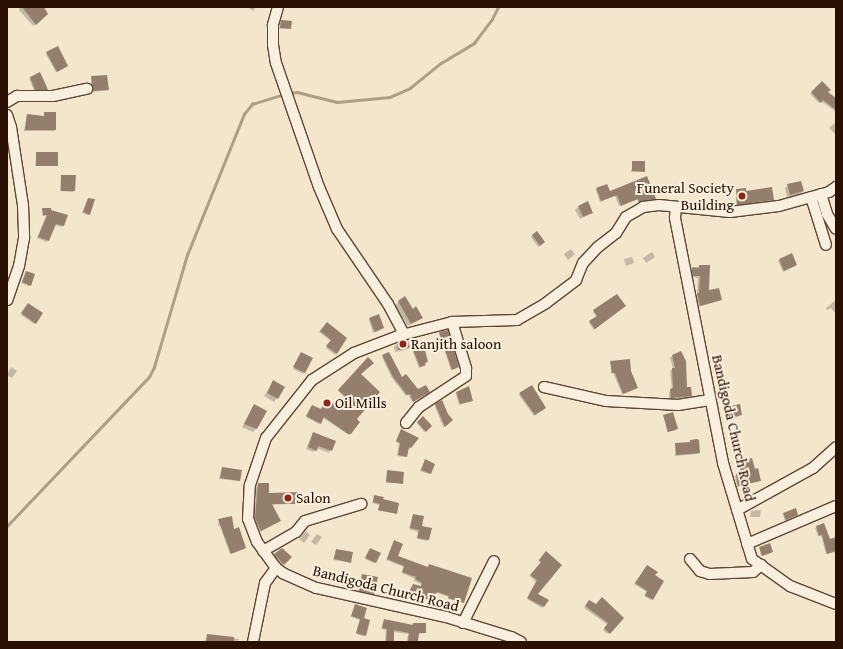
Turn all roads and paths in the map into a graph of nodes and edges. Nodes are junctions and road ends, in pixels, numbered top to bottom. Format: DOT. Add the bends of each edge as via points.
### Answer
graph roads {
  1 [pos="278,7"];
  2 [pos="87,89"];
  3 [pos="7,102"];
  4 [pos="7,116"];
  5 [pos="836,187"];
  6 [pos="821,194"];
  7 [pos="811,197"];
  8 [pos="676,208"];
  9 [pos="836,229"];
  10 [pos="826,245"];
  11 [pos="7,300"];
  12 [pos="452,322"];
  13 [pos="404,334"];
  14 [pos="544,387"];
  15 [pos="710,400"];
  16 [pos="406,424"];
  17 [pos="836,447"];
  18 [pos="361,504"];
  19 [pos="836,506"];
  20 [pos="737,510"];
  21 [pos="747,544"];
  22 [pos="263,551"];
  23 [pos="690,560"];
  24 [pos="494,561"];
  25 [pos="761,565"];
  26 [pos="276,568"];
  27 [pos="836,604"];
  28 [pos="464,622"];
  29 [pos="253,642"];
  30 [pos="521,642"];
  1 -- 13 [label="street" via="273,25 272,45 276,63 319,187 337,229 388,304"];
  2 -- 3 [label="street" via="52,96 17,96"];
  4 -- 11 [label="street" via="11,127 22,205 24,238 19,266"];
  5 -- 6 [label="street"];
  6 -- 7 [label="street"];
  6 -- 9 [label="street" via="827,214"];
  7 -- 8 [label="street" via="779,206 730,212"];
  7 -- 10 [label="street"];
  8 -- 12 [label="street" via="659,205 643,207 626,217 616,233 583,263 576,280 546,303 517,320"];
  8 -- 15 [label="street, Bandigoda Church Road" via="675,218"];
  12 -- 13 [label="street"];
  12 -- 16 [label="street" via="466,368 466,376 419,408"];
  13 -- 22 [label="street" via="354,353 312,380 266,438 250,485 248,519"];
  14 -- 15 [label="street" via="606,401 678,404"];
  15 -- 20 [label="street, Bandigoda Church Road" via="723,463"];
  17 -- 20 [label="street" via="813,468"];
  18 -- 22 [label="street" via="305,521 296,532"];
  19 -- 21 [label="street"];
  20 -- 21 [label="street, Bandigoda Church Road"];
  21 -- 25 [label="street, Bandigoda Church Road" via="752,559"];
  22 -- 26 [label="street"];
  23 -- 25 [label="street" via="700,570 710,574 753,572"];
  24 -- 28 [label="street"];
  25 -- 27 [label="street, Bandigoda Church Road" via="790,586"];
  26 -- 28 [label="street, Bandigoda Church Road" via="283,574 316,588"];
  26 -- 29 [label="street" via="265,583"];
  28 -- 30 [label="street, Bandigoda Church Road"];
}
